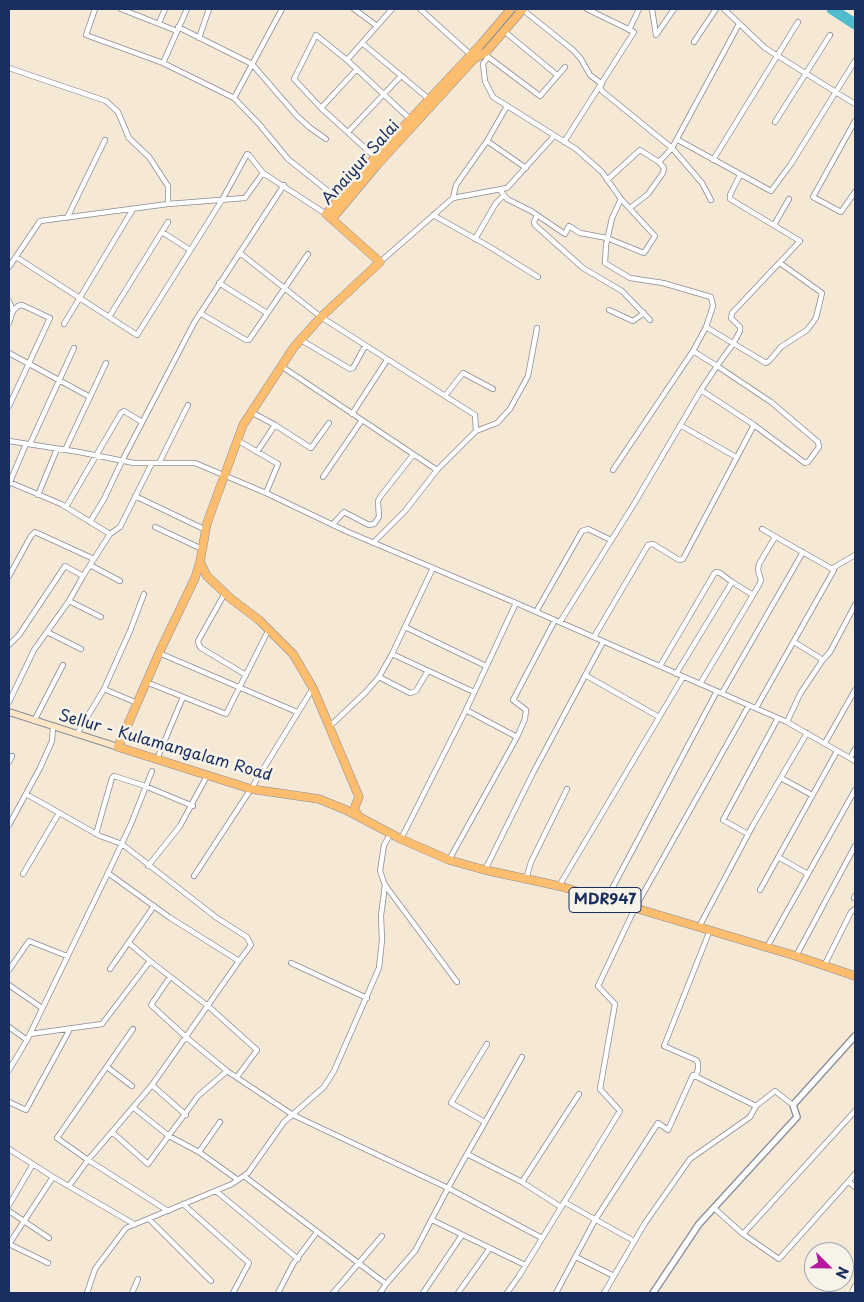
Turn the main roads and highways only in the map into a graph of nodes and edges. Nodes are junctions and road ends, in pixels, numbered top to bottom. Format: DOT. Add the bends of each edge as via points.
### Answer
graph roads {
  1 [pos="510,9"];
  2 [pos="523,9"];
  3 [pos="472,57"];
  4 [pos="329,216"];
  5 [pos="200,562"];
  6 [pos="9,712"];
  7 [pos="118,747"];
  8 [pos="359,816"];
  9 [pos="855,976"];
  1 -- 3 [label="main road, Anaiyur Salai"];
  2 -- 3 [label="main road, Anaiyur Salai" via="487,54"];
  3 -- 4 [label="main road, Anaiyur Salai"];
  3 -- 4 [label="main road, Anaiyur Salai" via="376,156 338,199"];
  4 -- 5 [label="main road" via="380,262 301,340 250,412 223,476"];
  5 -- 7 [label="main road"];
  5 -- 8 [label="main road" via="207,576 260,620 294,654 313,688 359,797 354,809"];
  6 -- 7 [label="main road, Sellur - Kulamangalam Road / MDR947"];
  7 -- 8 [label="main road, Sellur - Kulamangalam Road / MDR947" via="251,789 319,800"];
  8 -- 9 [label="main road, Sellur - Kulamangalam Road / MDR947" via="449,860 559,886"];
}
